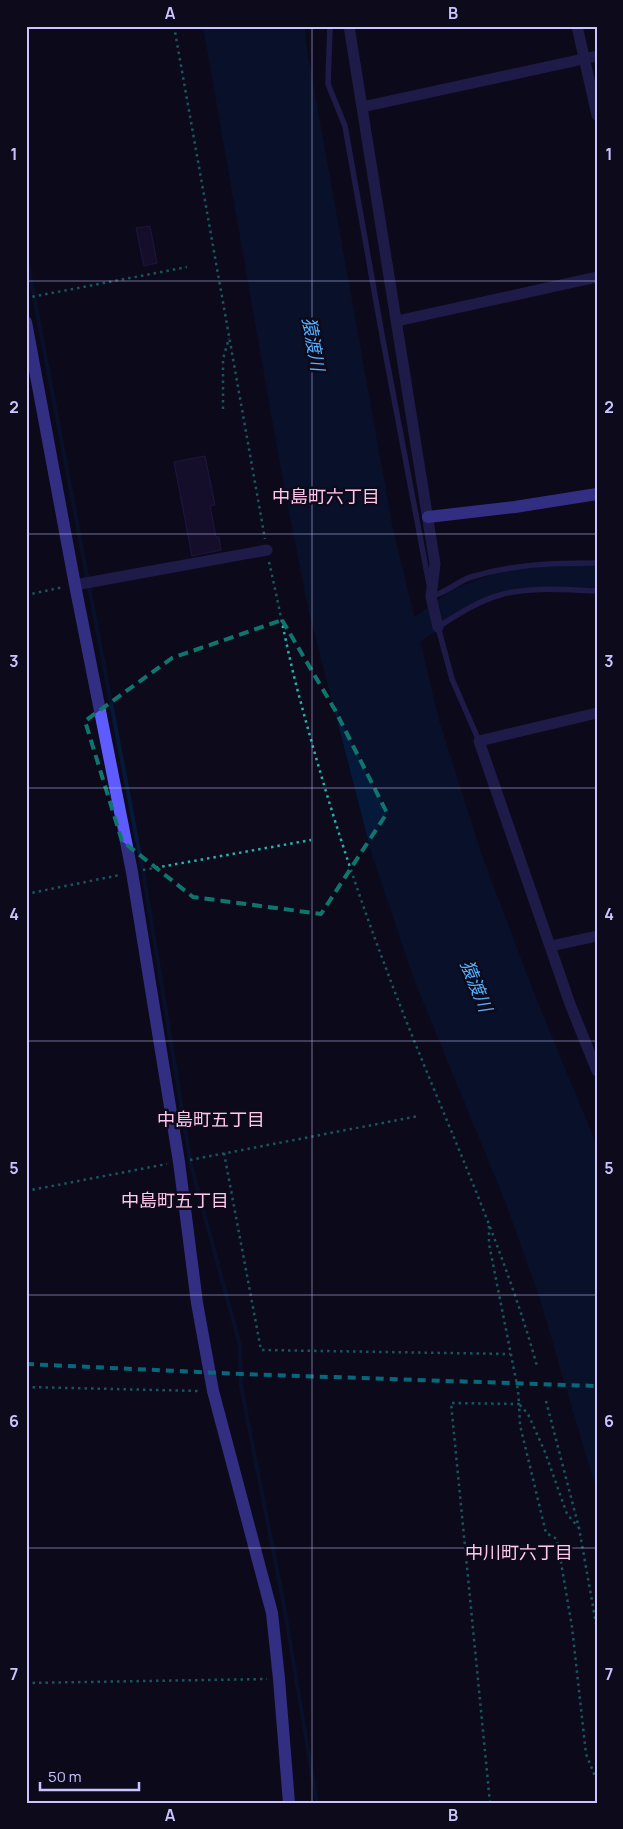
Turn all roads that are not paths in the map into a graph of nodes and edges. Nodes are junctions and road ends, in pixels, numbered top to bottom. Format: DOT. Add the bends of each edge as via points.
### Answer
graph roads {
  1 [pos="330,26"];
  2 [pos="349,26"];
  3 [pos="577,26"];
  4 [pos="597,56"];
  5 [pos="584,58"];
  6 [pos="362,107"];
  7 [pos="597,115"];
  8 [pos="597,277"];
  9 [pos="397,321"];
  10 [pos="26,322"];
  11 [pos="597,494"];
  12 [pos="428,517"];
  13 [pos="267,550"];
  14 [pos="597,564"];
  15 [pos="77,584"];
  16 [pos="597,591"];
  17 [pos="431,597"];
  18 [pos="438,627"];
  19 [pos="597,713"];
  20 [pos="479,740"];
  21 [pos="597,936"];
  22 [pos="551,946"];
  23 [pos="597,1071"];
  24 [pos="289,1803"];
  1 -- 17 [label="lane" via="328,84 345,126"];
  2 -- 6 [label="street"];
  3 -- 5 [label="street"];
  4 -- 5 [label="street"];
  5 -- 6 [label="street"];
  5 -- 7 [label="street"];
  6 -- 9 [label="street"];
  8 -- 9 [label="street"];
  9 -- 12 [label="street"];
  10 -- 15 [label="street"];
  11 -- 12 [label="street"];
  12 -- 17 [label="street" via="435,564"];
  13 -- 15 [label="street"];
  14 -- 17 [label="lane" via="544,563 507,568 469,577"];
  15 -- 24 [label="street" via="132,872 213,1391 272,1613"];
  16 -- 18 [label="lane" via="529,590 500,595 464,610"];
  17 -- 18 [label="street"];
  18 -- 20 [label="lane" via="452,679"];
  19 -- 20 [label="street"];
  20 -- 22 [label="street"];
  21 -- 22 [label="street"];
  22 -- 23 [label="street"];
}
